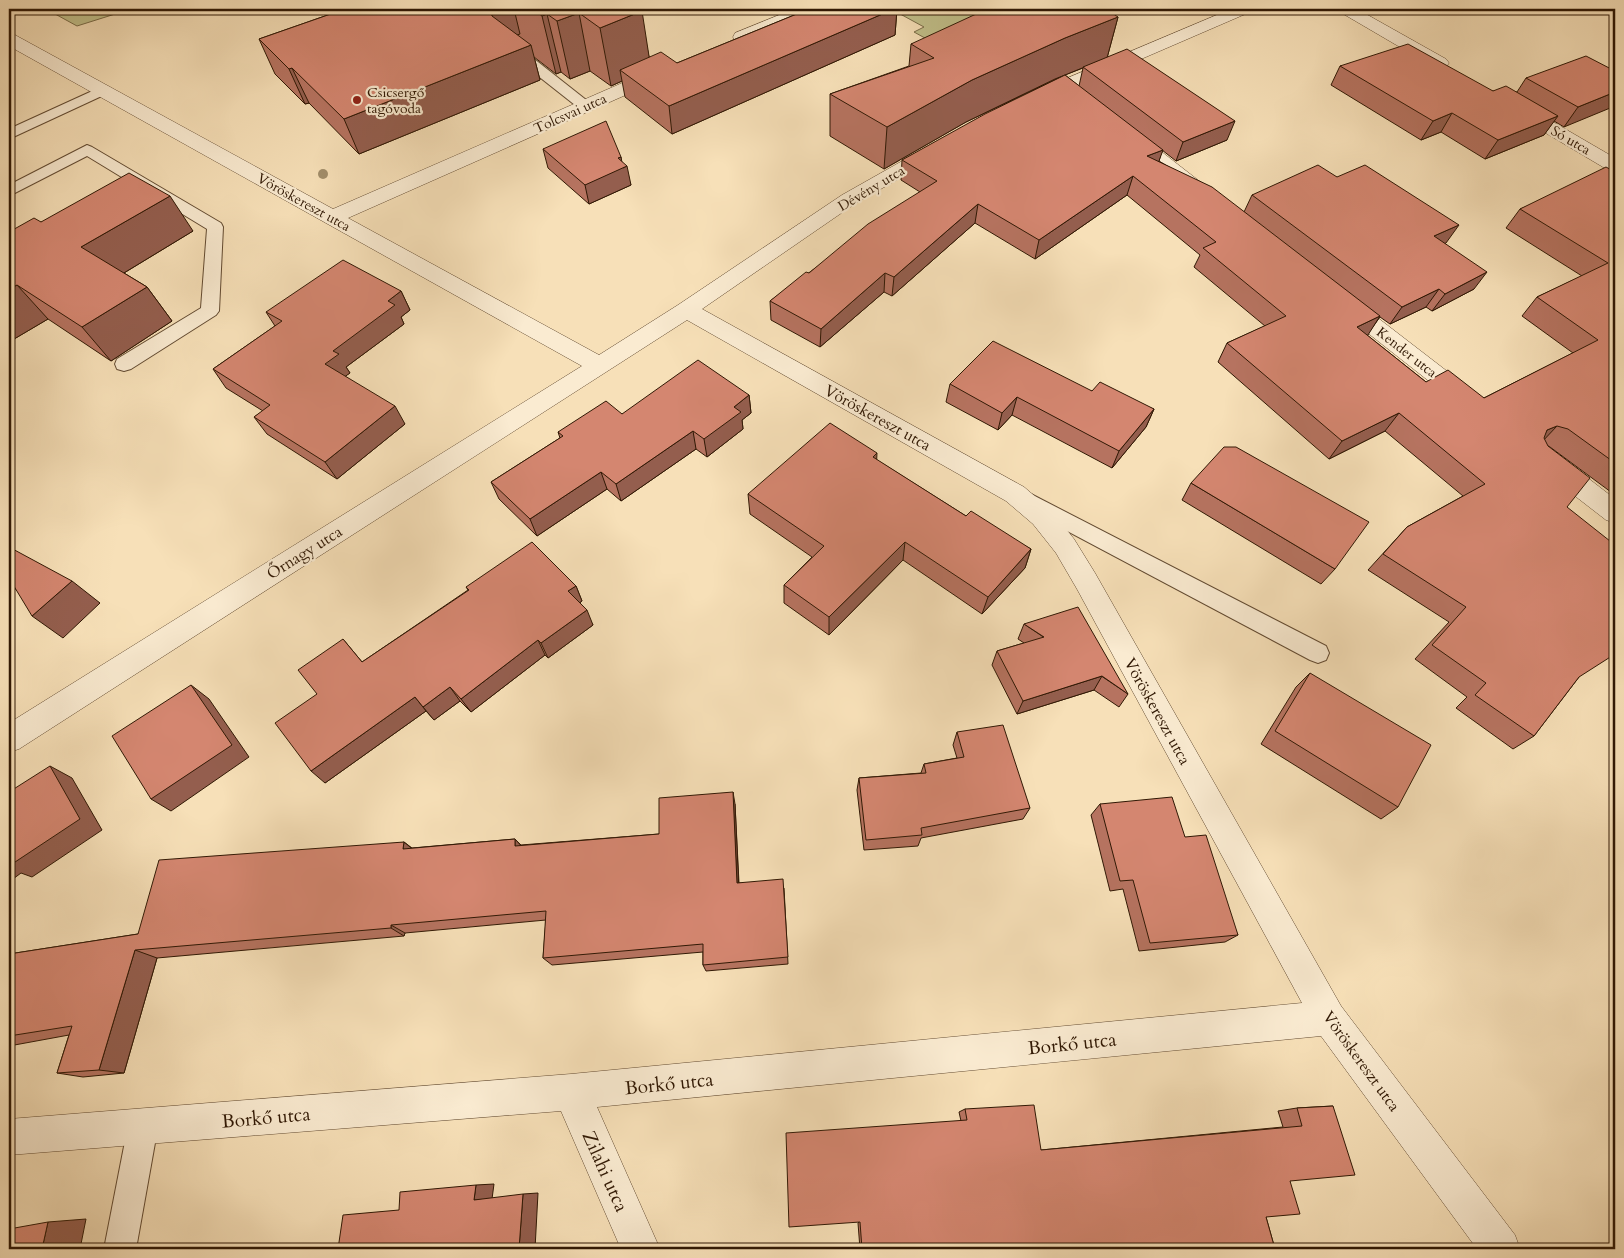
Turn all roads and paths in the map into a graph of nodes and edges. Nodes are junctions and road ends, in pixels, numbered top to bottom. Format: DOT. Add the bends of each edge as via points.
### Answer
graph roads {
  1 [pos="807,9"];
  2 [pos="1244,9"];
  3 [pos="1346,9"];
  4 [pos="9,39"];
  5 [pos="527,39"];
  6 [pos="728,43"];
  7 [pos="509,46"];
  8 [pos="675,66"];
  9 [pos="1456,72"];
  10 [pos="101,91"];
  11 [pos="1506,102"];
  12 [pos="585,106"];
  13 [pos="1018,106"];
  14 [pos="1117,127"];
  15 [pos="9,135"];
  16 [pos="949,142"];
  17 [pos="1615,166"];
  18 [pos="142,183"];
  19 [pos="9,191"];
  20 [pos="126,193"];
  21 [pos="1211,200"];
  22 [pos="332,217"];
  23 [pos="1328,290"];
  24 [pos="686,310"];
  25 [pos="124,364"];
  26 [pos="599,366"];
  27 [pos="1467,398"];
  28 [pos="1540,455"];
  29 [pos="1016,494"];
  30 [pos="1615,513"];
  31 [pos="1318,653"];
  32 [pos="9,739"];
  33 [pos="1329,1018"];
  34 [pos="571,1092"];
  35 [pos="143,1126"];
  36 [pos="9,1137"];
  37 [pos="120,1249"];
  38 [pos="641,1249"];
  39 [pos="1501,1249"];
  1 -- 6 [label="street"];
  2 -- 13 [label="street" via="1070,91"];
  3 -- 9 [label="street"];
  4 -- 10 [label="street, Vöröskereszt utca"];
  5 -- 7 [label="street"];
  7 -- 12 [label="lane"];
  8 -- 12 [label="street, Tolcsvai utca"];
  10 -- 15 [label="lane"];
  10 -- 22 [label="street, Vöröskereszt utca"];
  11 -- 17 [label="street, Só utca"];
  12 -- 22 [label="street, Tolcsvai utca"];
  14 -- 21 [label="street"];
  16 -- 24 [label="street, Dévény utca" via="850,198"];
  18 -- 19 [label="lane" via="87,150"];
  18 -- 20 [label="lane"];
  18 -- 25 [label="lane" via="215,227 210,310"];
  22 -- 26 [label="street, Vöröskereszt utca"];
  23 -- 27 [label="street, Kender utca"];
  24 -- 26 [label="street, Dévény utca"];
  24 -- 29 [label="street, Vöröskereszt utca"];
  26 -- 32 [label="street, Őrnagy utca"];
  28 -- 30 [label="street"];
  29 -- 31 [label="lane"];
  29 -- 33 [label="street, Vöröskereszt utca" via="1042,517 1065,546 1086,581"];
  33 -- 34 [label="street, Borkő utca"];
  33 -- 39 [label="street, Vöröskereszt utca"];
  34 -- 35 [label="street, Borkő utca"];
  34 -- 38 [label="street, Zilahi utca"];
  35 -- 36 [label="street, Borkő utca"];
  35 -- 37 [label="lane"];
}
